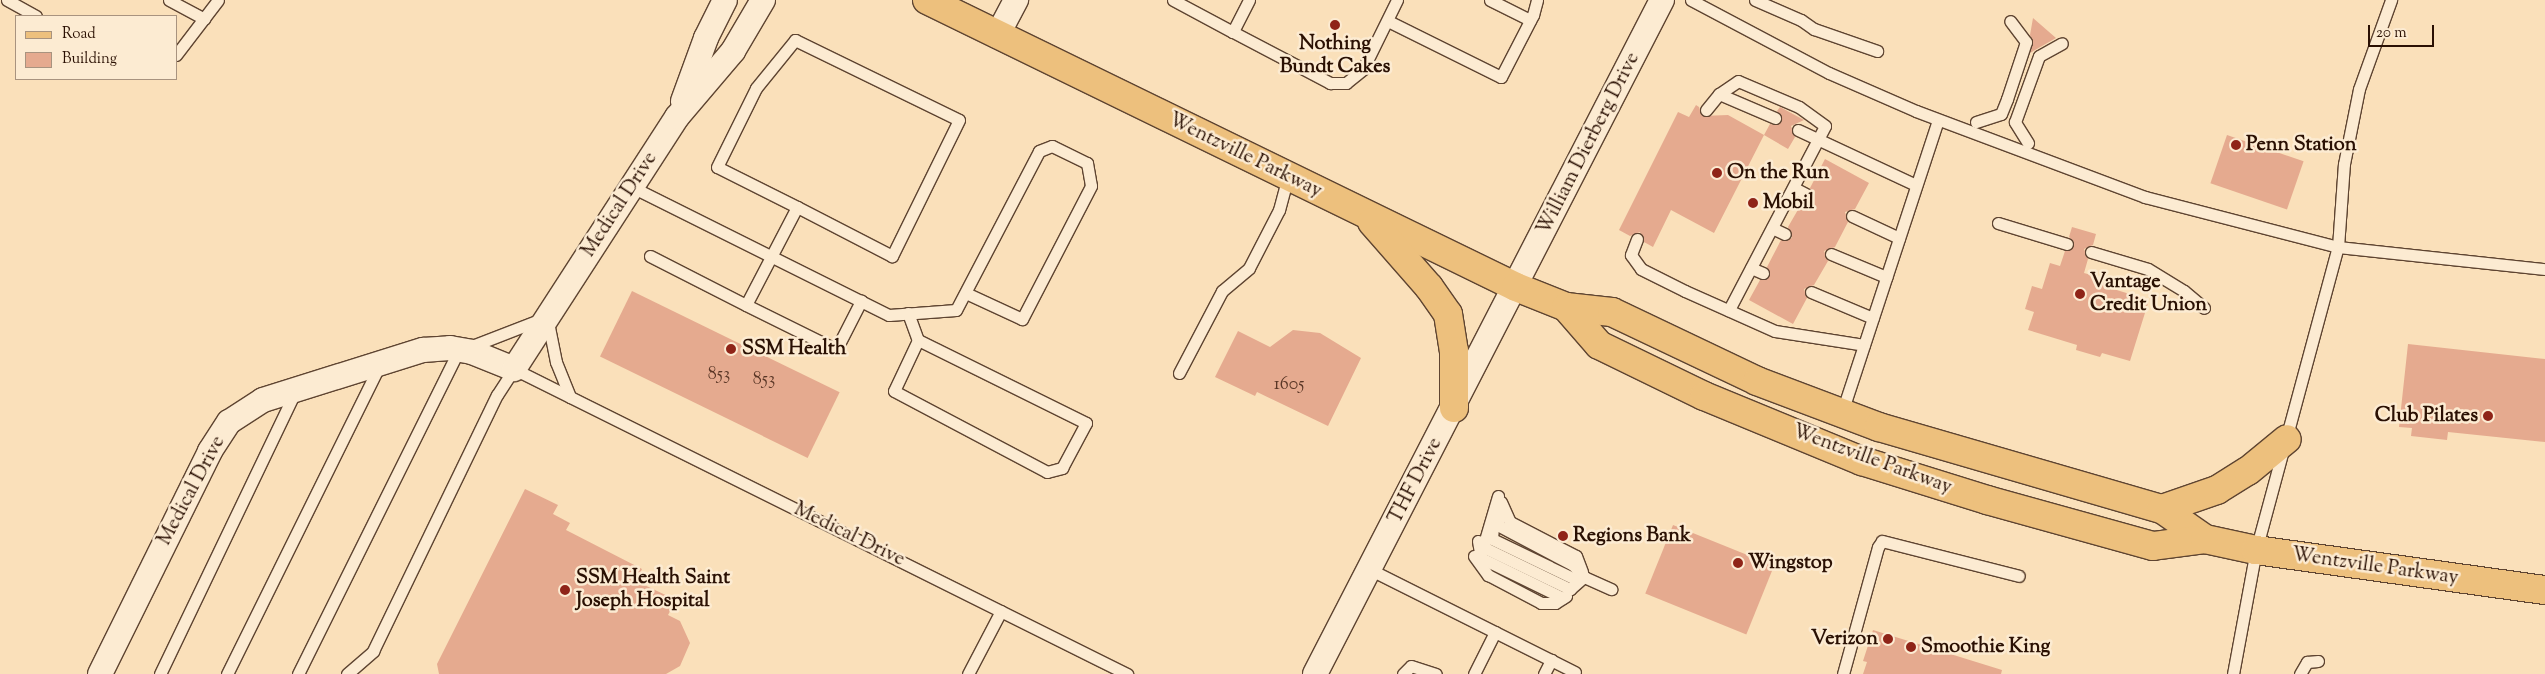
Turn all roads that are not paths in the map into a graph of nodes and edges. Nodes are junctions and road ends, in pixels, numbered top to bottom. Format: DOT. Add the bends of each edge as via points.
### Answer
graph roads {
  1 [pos="7,0"];
  2 [pos="169,0"];
  3 [pos="218,0"];
  4 [pos="725,0"];
  5 [pos="763,0"];
  6 [pos="926,0"];
  7 [pos="1016,0"];
  8 [pos="1174,0"];
  9 [pos="1249,0"];
  10 [pos="1397,0"];
  11 [pos="1490,0"];
  12 [pos="1537,0"];
  13 [pos="1662,0"];
  14 [pos="1692,0"];
  15 [pos="1756,0"];
  16 [pos="2391,0"];
  17 [pos="34,15"];
  18 [pos="204,19"];
  19 [pos="1530,20"];
  20 [pos="1388,21"];
  21 [pos="2010,21"];
  22 [pos="1233,32"];
  23 [pos="997,36"];
  24 [pos="2062,43"];
  25 [pos="1877,51"];
  26 [pos="178,52"];
  27 [pos="1719,94"];
  28 [pos="1706,110"];
  29 [pos="677,117"];
  30 [pos="1775,118"];
  31 [pos="1938,120"];
  32 [pos="1976,122"];
  33 [pos="1798,130"];
  34 [pos="1819,141"];
  35 [pos="2028,143"];
  36 [pos="1288,177"];
  37 [pos="1916,185"];
  38 [pos="632,187"];
  39 [pos="1794,188"];
  40 [pos="1806,194"];
  41 [pos="797,207"];
  42 [pos="1364,214"];
  43 [pos="1852,216"];
  44 [pos="1998,223"];
  45 [pos="1772,228"];
  46 [pos="1785,234"];
  47 [pos="1899,238"];
  48 [pos="1638,239"];
  49 [pos="2067,244"];
  50 [pos="2338,248"];
  51 [pos="2091,252"];
  52 [pos="1831,254"];
  53 [pos="650,256"];
  54 [pos="772,257"];
  55 [pos="1751,268"];
  56 [pos="2545,269"];
  57 [pos="1763,274"];
  58 [pos="1886,277"];
  59 [pos="1516,287"];
  60 [pos="1811,292"];
  61 [pos="966,293"];
  62 [pos="861,301"];
  63 [pos="746,304"];
  64 [pos="1566,307"];
  65 [pos="2204,308"];
  66 [pos="1729,310"];
  67 [pos="908,313"];
  68 [pos="547,317"];
  69 [pos="1873,318"];
  70 [pos="918,340"];
  71 [pos="1864,345"];
  72 [pos="460,350"];
  73 [pos="382,361"];
  74 [pos="514,369"];
  75 [pos="1179,373"];
  76 [pos="295,390"];
  77 [pos="570,397"];
  78 [pos="1454,408"];
  79 [pos="1842,412"];
  80 [pos="2286,439"];
  81 [pos="1498,496"];
  82 [pos="2162,509"];
  83 [pos="2205,539"];
  84 [pos="2256,550"];
  85 [pos="1371,570"];
  86 [pos="2018,576"];
  87 [pos="1584,577"];
  88 [pos="1611,589"];
  89 [pos="2545,590"];
  90 [pos="1001,611"];
  91 [pos="1495,632"];
  92 [pos="1551,660"];
  93 [pos="2318,660"];
  94 [pos="1575,672"];
  95 [pos="100,674"];
  96 [pos="160,674"];
  97 [pos="227,674"];
  98 [pos="298,674"];
  99 [pos="347,674"];
  100 [pos="968,674"];
  101 [pos="1128,674"];
  102 [pos="1315,674"];
  103 [pos="1403,674"];
  104 [pos="1436,674"];
  105 [pos="1474,674"];
  106 [pos="1544,674"];
  107 [pos="1843,674"];
  108 [pos="2233,674"];
  109 [pos="2300,674"];
  1 -- 17 [label="lane"];
  2 -- 18 [label="lane"];
  3 -- 18 [label="lane"];
  4 -- 29 [label="street, Medical Drive" via="706,38"];
  5 -- 29 [label="street, Medical Drive" via="733,51"];
  6 -- 23 [label="main road, Wentzville Parkway"];
  7 -- 23 [label="street"];
  8 -- 22 [label="lane"];
  9 -- 22 [label="lane"];
  10 -- 20 [label="lane"];
  11 -- 19 [label="lane"];
  12 -- 19 [label="lane"];
  13 -- 59 [label="street, William Dierberg Drive"];
  14 -- 31 [label="lane" via="1829,73"];
  15 -- 25 [label="lane" via="1802,20 1814,29"];
  16 -- 50 [label="lane" via="2359,89 2344,164"];
  18 -- 26 [label="lane"];
  19 -- 20 [label="lane" via="1501,77"];
  20 -- 22 [label="lane" via="1363,69 1346,83 1330,83"];
  21 -- 32 [label="lane" via="2026,42 2007,99 2001,114"];
  23 -- 36 [label="main road, Wentzville Parkway"];
  24 -- 35 [label="lane" via="2039,56 2015,122"];
  27 -- 28 [label="lane"];
  27 -- 30 [label="lane"];
  27 -- 34 [label="lane" via="1738,81 1764,90 1799,107 1825,126"];
  29 -- 38 [label="street, Medical Drive"];
  31 -- 37 [label="lane"];
  31 -- 50 [label="lane" via="2145,197"];
  33 -- 34 [label="lane"];
  34 -- 37 [label="lane"];
  34 -- 39 [label="lane"];
  36 -- 42 [label="main road, Wentzville Parkway"];
  36 -- 75 [label="lane" via="1279,210 1249,268 1222,291"];
  37 -- 47 [label="lane"];
  38 -- 54 [label="lane"];
  38 -- 68 [label="street, Medical Drive"];
  39 -- 40 [label="lane"];
  39 -- 45 [label="lane"];
  41 -- 41 [label="lane" via="892,256 958,120 795,40 756,88 717,167"];
  41 -- 54 [label="lane"];
  42 -- 59 [label="main road, Wentzville Parkway"];
  42 -- 78 [label="main road" via="1429,286 1448,314 1454,351"];
  43 -- 47 [label="lane"];
  44 -- 49 [label="lane"];
  45 -- 46 [label="lane"];
  45 -- 55 [label="lane"];
  47 -- 58 [label="lane"];
  48 -- 66 [label="lane" via="1631,255 1641,269"];
  50 -- 56 [label="lane"];
  50 -- 80 [label="lane"];
  51 -- 65 [label="lane" via="2148,269 2184,291"];
  52 -- 58 [label="lane"];
  53 -- 63 [label="lane"];
  54 -- 62 [label="lane"];
  54 -- 63 [label="lane"];
  55 -- 57 [label="lane"];
  55 -- 66 [label="lane"];
  58 -- 69 [label="lane"];
  59 -- 64 [label="main road, Wentzville Parkway"];
  59 -- 78 [label="street, THF Drive"];
  60 -- 69 [label="lane"];
  61 -- 61 [label="lane" via="1022,319 1091,186 1087,163 1052,146 1039,152"];
  61 -- 67 [label="lane" via="956,310"];
  62 -- 63 [label="lane" via="838,346 833,348"];
  62 -- 67 [label="lane" via="889,314"];
  64 -- 79 [label="main road, Wentzville Parkway" via="1612,312 1757,381"];
  64 -- 83 [label="main road, Wentzville Parkway" via="1599,345 1704,396 1862,461 1987,500 2154,546"];
  66 -- 71 [label="lane" via="1775,331"];
  67 -- 70 [label="lane"];
  68 -- 72 [label="lane, Medical Drive"];
  68 -- 74 [label="street, Medical Drive"];
  68 -- 77 [label="lane" via="556,362"];
  69 -- 71 [label="lane"];
  70 -- 70 [label="lane" via="894,391 1047,472 1062,468 1086,423"];
  71 -- 79 [label="lane"];
  72 -- 73 [label="street, Medical Drive" via="423,350"];
  72 -- 74 [label="street, Medical Drive"];
  72 -- 98 [label="lane"];
  73 -- 76 [label="street, Medical Drive"];
  73 -- 97 [label="lane"];
  74 -- 77 [label="lane, Medical Drive"];
  74 -- 99 [label="lane, Medical Drive" via="497,395 373,651"];
  76 -- 95 [label="street, Medical Drive" via="263,400 229,422 210,450"];
  76 -- 96 [label="lane"];
  77 -- 90 [label="lane, Medical Drive"];
  78 -- 85 [label="street, THF Drive"];
  79 -- 82 [label="main road, Wentzville Parkway" via="1879,426"];
  80 -- 82 [label="main road" via="2248,471 2217,490"];
  80 -- 84 [label="lane"];
  81 -- 87 [label="lane" via="1510,522 1576,556"];
  81 -- 87 [label="lane" via="1492,539 1577,580"];
  81 -- 87 [label="lane" via="1478,542 1481,558 1563,598"];
  82 -- 83 [label="main road, Wentzville Parkway"];
  83 -- 84 [label="main road, Wentzville Parkway"];
  84 -- 89 [label="main road, Wentzville Parkway"];
  84 -- 108 [label="lane"];
  85 -- 91 [label="lane"];
  85 -- 102 [label="street, THF Drive"];
  86 -- 107 [label="lane" via="1882,541"];
  87 -- 88 [label="lane"];
  90 -- 100 [label="lane"];
  90 -- 101 [label="lane, Medical Drive"];
  91 -- 92 [label="lane"];
  91 -- 105 [label="lane"];
  92 -- 94 [label="lane"];
  92 -- 106 [label="lane"];
  93 -- 109 [label="lane" via="2307,662"];
  103 -- 104 [label="lane" via="1410,666"];
}
